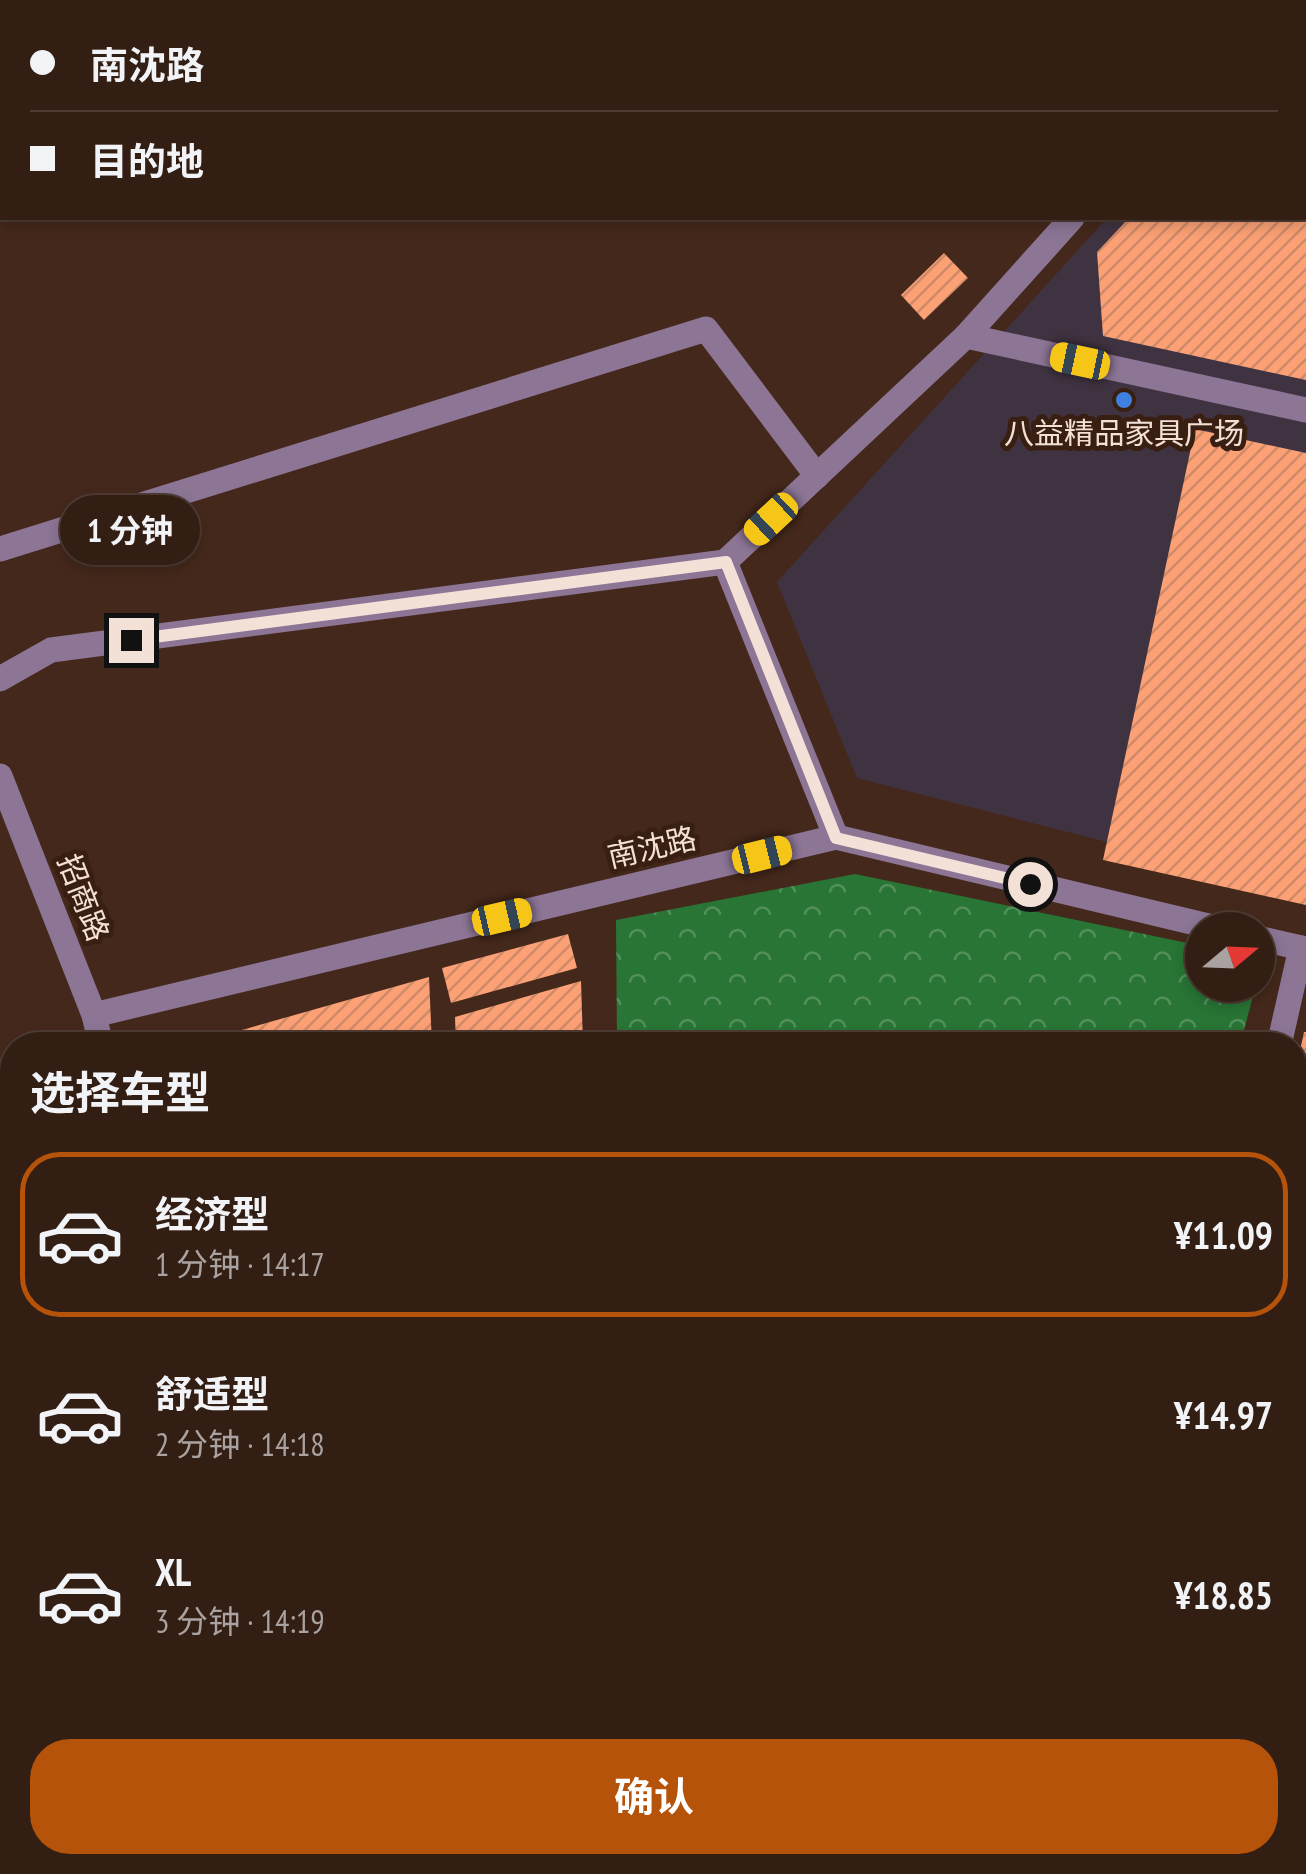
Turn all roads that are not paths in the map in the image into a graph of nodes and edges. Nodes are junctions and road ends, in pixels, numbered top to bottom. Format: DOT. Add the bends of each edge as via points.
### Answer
graph roads {
  1 [pos="1070,220"];
  2 [pos="966,336"];
  3 [pos="1306,410"];
  4 [pos="817,476"];
  5 [pos="0,549"];
  6 [pos="726,562"];
  7 [pos="0,679"];
  8 [pos="3,792"];
  9 [pos="836,838"];
  10 [pos="1185,921"];
  11 [pos="1275,942"];
  12 [pos="1304,949"];
  13 [pos="94,1015"];
  14 [pos="98,1032"];
  15 [pos="1282,1032"];
  1 -- 2 [label="street"];
  2 -- 3 [label="street"];
  2 -- 4 [label="street"];
  4 -- 5 [label="street" via="706,328"];
  4 -- 6 [label="street"];
  6 -- 7 [label="street" via="52,650"];
  6 -- 9 [label="street"];
  8 -- 13 [label="street, 招商路"];
  9 -- 10 [label="street, 南沈路"];
  9 -- 13 [label="street, 南沈路"];
  11 -- 12 [label="street"];
  12 -- 15 [label="street"];
  13 -- 14 [label="street, 招商路"];
}
